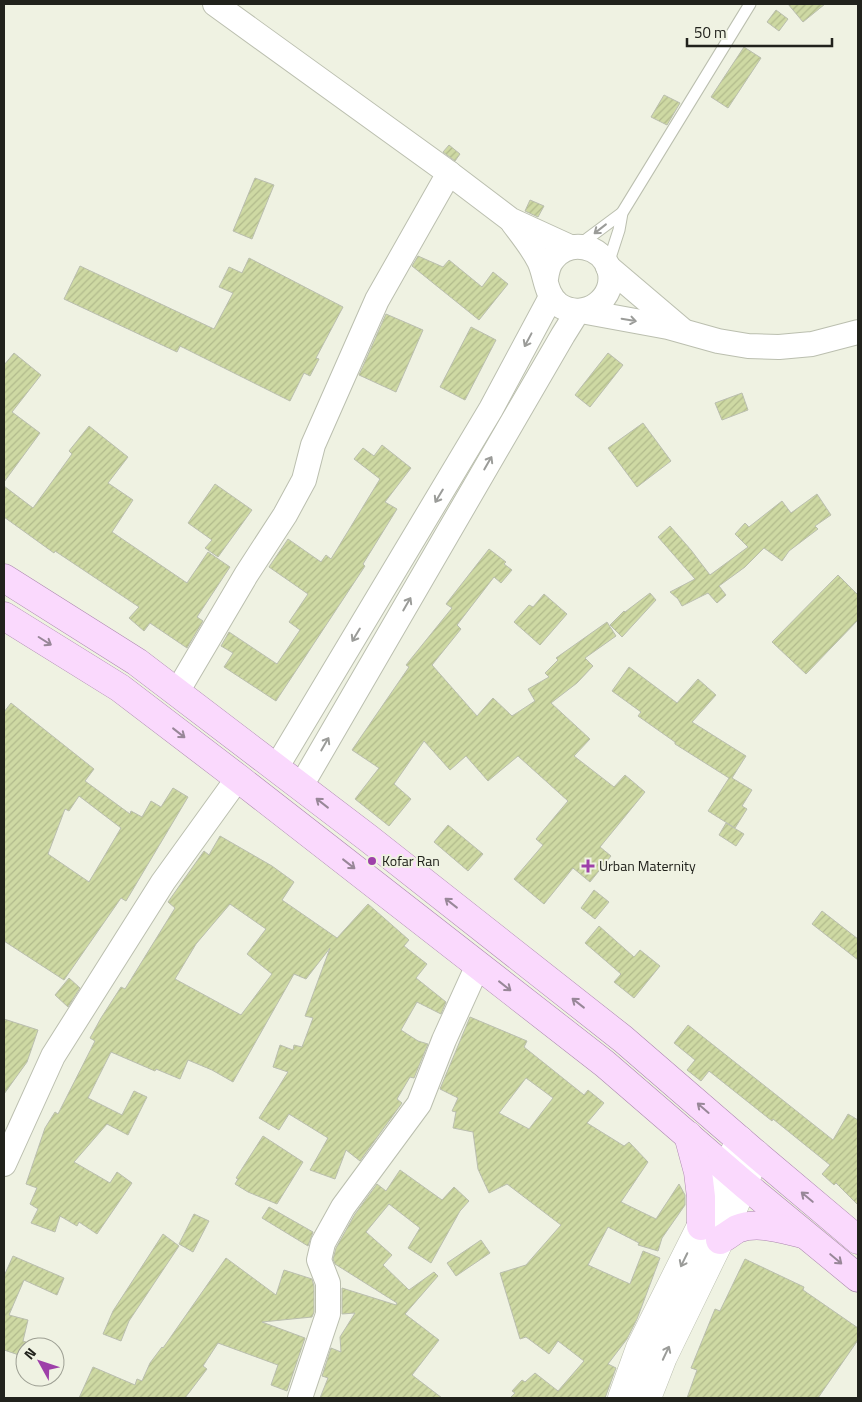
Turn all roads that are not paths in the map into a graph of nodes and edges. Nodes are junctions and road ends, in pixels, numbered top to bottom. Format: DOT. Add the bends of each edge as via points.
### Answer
graph roads {
  1 [pos="215,4"];
  2 [pos="750,4"];
  3 [pos="449,173"];
  4 [pos="622,213"];
  5 [pos="511,220"];
  6 [pos="574,247"];
  7 [pos="608,266"];
  8 [pos="549,288"];
  9 [pos="580,311"];
  10 [pos="683,330"];
  11 [pos="858,332"];
  12 [pos="4,578"];
  13 [pos="4,616"];
  14 [pos="176,692"];
  15 [pos="276,768"];
  16 [pos="238,778"];
  17 [pos="300,786"];
  18 [pos="478,966"];
  19 [pos="688,1135"];
  20 [pos="748,1147"];
  21 [pos="4,1164"];
  22 [pos="735,1176"];
  23 [pos="711,1233"];
  24 [pos="807,1235"];
  25 [pos="858,1240"];
  26 [pos="858,1278"];
  27 [pos="300,1398"];
  28 [pos="622,1398"];
  29 [pos="647,1398"];
  1 -- 3 [label="street"];
  2 -- 4 [label="lane"];
  3 -- 5 [label="street"];
  3 -- 14 [label="street" via="377,300 312,445 304,480"];
  4 -- 6 [label="lane, one-way"];
  4 -- 7 [label="lane"];
  5 -- 6 [label="street"];
  5 -- 8 [label="street" via="535,254"];
  6 -- 7 [label="street" via="592,249 604,258"];
  6 -- 8 [label="street" via="560,251 553,259 548,268"];
  7 -- 9 [label="street" via="610,282 606,295 595,306"];
  7 -- 10 [label="street"];
  8 -- 9 [label="street" via="558,304"];
  8 -- 15 [label="street, one-way" via="491,409"];
  9 -- 10 [label="street, one-way"];
  17 -- 9 [label="street, one-way"];
  10 -- 11 [label="street" via="718,341 779,347 812,344"];
  12 -- 14 [label="main road" via="137,662"];
  13 -- 16 [label="main road, one-way" via="120,688"];
  14 -- 15 [label="main road"];
  15 -- 17 [label="main road"];
  16 -- 18 [label="main road, one-way"];
  16 -- 21 [label="street" via="163,882 54,1056"];
  20 -- 17 [label="main road, one-way" via="623,1039"];
  18 -- 19 [label="main road, one-way" via="605,1064"];
  18 -- 27 [label="street" via="419,1104 343,1207 323,1242 319,1260 328,1283 328,1314"];
  19 -- 22 [label="main road"];
  19 -- 23 [label="main road"];
  20 -- 22 [label="street"];
  25 -- 20 [label="main road, one-way"];
  22 -- 23 [label="street"];
  22 -- 24 [label="main road"];
  23 -- 24 [label="main road" via="756,1226"];
  23 -- 28 [label="street, one-way" via="640,1348"];
  29 -- 23 [label="street, one-way"];
  24 -- 26 [label="main road, one-way"];
}
